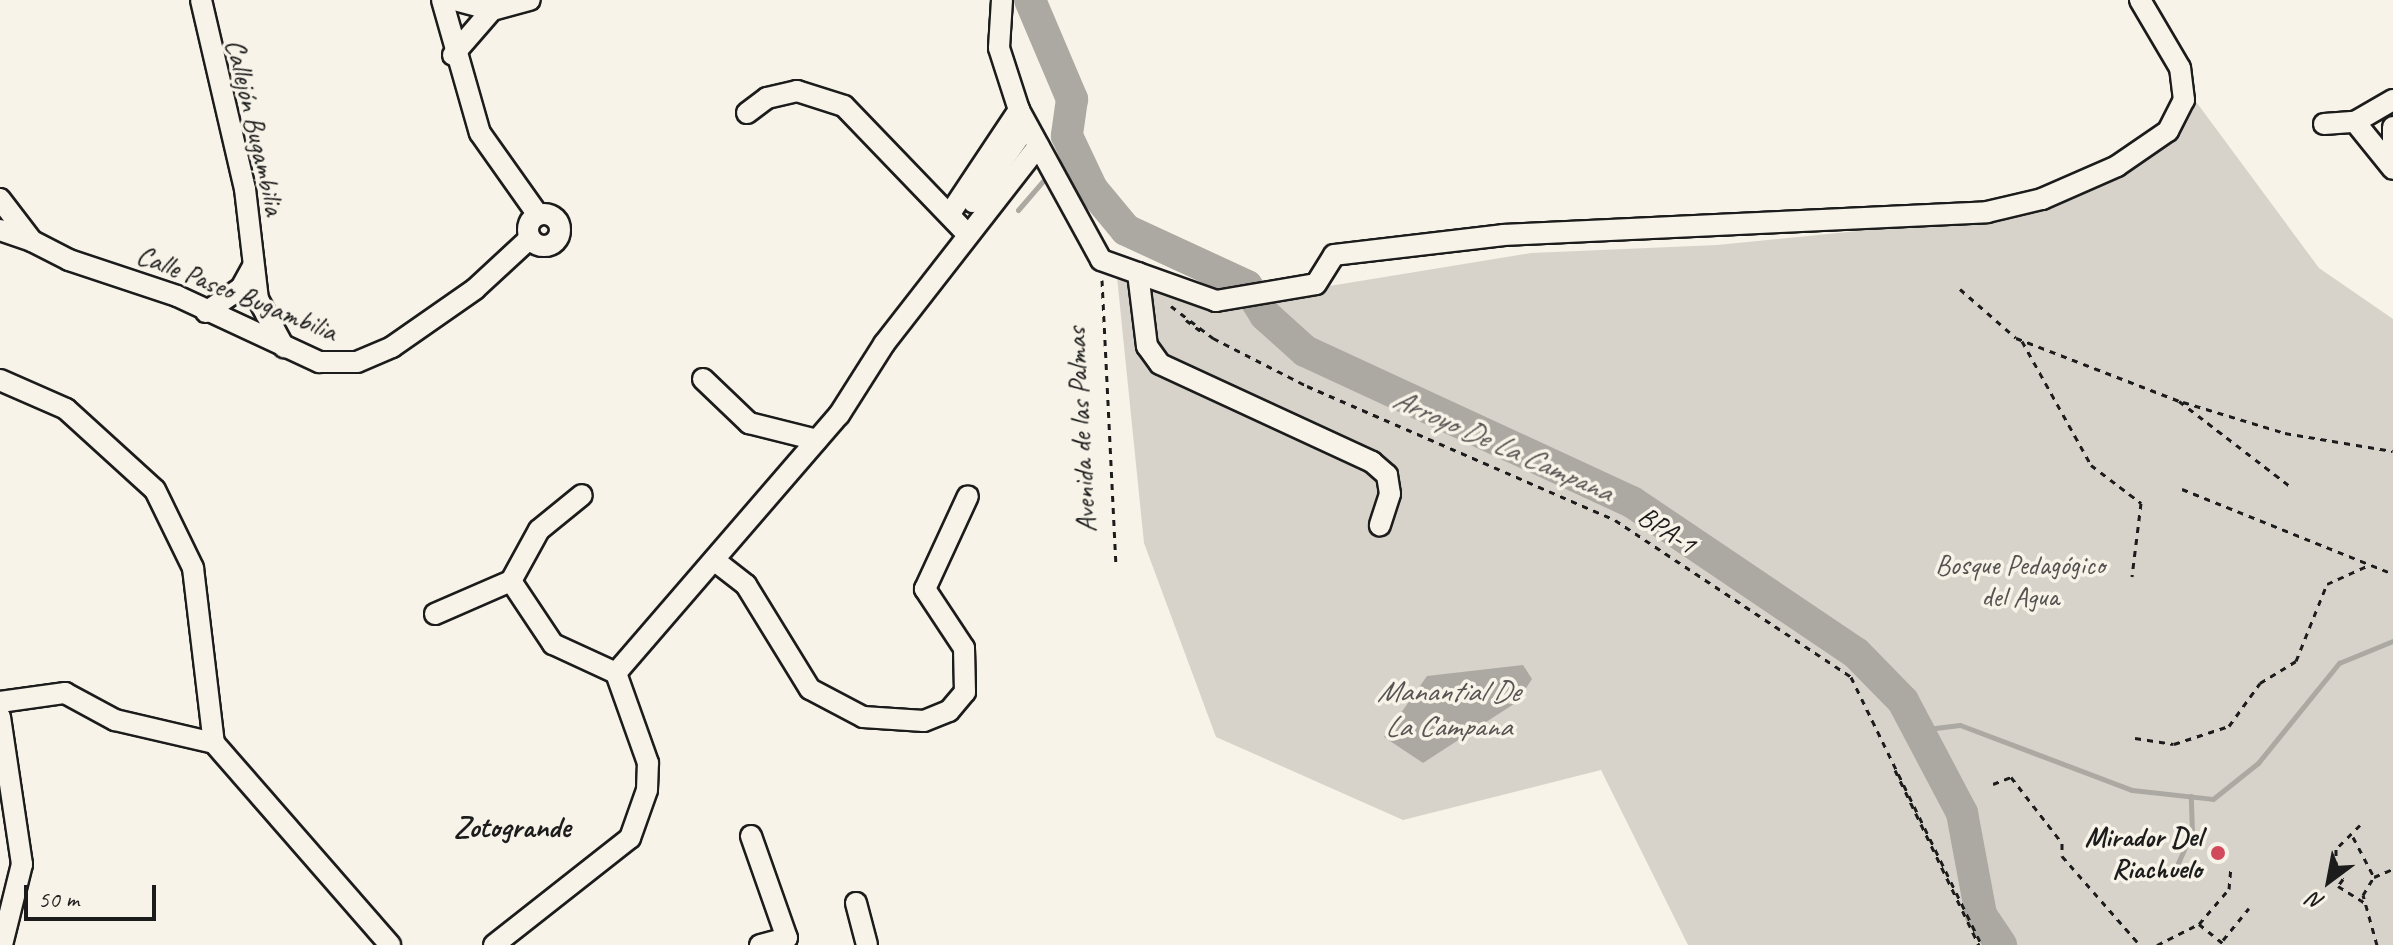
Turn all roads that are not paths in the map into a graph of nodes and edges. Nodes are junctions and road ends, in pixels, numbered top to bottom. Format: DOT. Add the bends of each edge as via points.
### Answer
graph roads {
  1 [pos="201,0"];
  2 [pos="442,0"];
  3 [pos="455,0"];
  4 [pos="530,0"];
  5 [pos="1002,0"];
  6 [pos="2140,0"];
  7 [pos="492,10"];
  8 [pos="453,55"];
  9 [pos="2393,100"];
  10 [pos="747,113"];
  11 [pos="1023,118"];
  12 [pos="2355,122"];
  13 [pos="2324,124"];
  14 [pos="2393,127"];
  15 [pos="1042,153"];
  16 [pos="2393,167"];
  17 [pos="0,199"];
  18 [pos="538,215"];
  19 [pos="959,223"];
  20 [pos="0,230"];
  21 [pos="530,238"];
  22 [pos="32,241"];
  23 [pos="253,266"];
  24 [pos="1140,281"];
  25 [pos="206,312"];
  26 [pos="285,348"];
  27 [pos="703,379"];
  28 [pos="0,380"];
  29 [pos="817,440"];
  30 [pos="582,495"];
  31 [pos="968,496"];
  32 [pos="1380,525"];
  33 [pos="714,560"];
  34 [pos="511,581"];
  35 [pos="435,614"];
  36 [pos="616,673"];
  37 [pos="0,702"];
  38 [pos="0,717"];
  39 [pos="214,743"];
  40 [pos="751,836"];
  41 [pos="856,903"];
  42 [pos="2,945"];
  43 [pos="390,945"];
  44 [pos="494,945"];
  45 [pos="760,945"];
  46 [pos="867,945"];
  1 -- 23 [label="street, Callejón Bugambilia" via="245,189"];
  2 -- 8 [label="street"];
  3 -- 7 [label="street"];
  4 -- 7 [label="street"];
  5 -- 11 [label="street" via="999,48"];
  6 -- 24 [label="street" via="2180,68 2184,100 2155,140 2117,166 2042,199 1987,212 1503,235 1334,255 1316,284 1216,301"];
  7 -- 8 [label="street"];
  8 -- 18 [label="street" via="480,133"];
  9 -- 12 [label="street"];
  10 -- 19 [label="street" via="767,98 797,91 844,106"];
  11 -- 15 [label="street"];
  11 -- 19 [label="street"];
  12 -- 13 [label="street"];
  12 -- 16 [label="street"];
  14 -- 16 [label="street"];
  15 -- 19 [label="street"];
  15 -- 24 [label="street" via="1101,260"];
  17 -- 22 [label="street"];
  18 -- 21 [label="street"];
  18 -- 21 [label="street" via="551,215 560,232 547,246"];
  19 -- 29 [label="street"];
  20 -- 22 [label="street, Calle Paseo Bugambilia"];
  21 -- 26 [label="street, Calle Paseo Bugambilia" via="475,289 392,347 339,363"];
  22 -- 25 [label="street, Calle Paseo Bugambilia"];
  23 -- 25 [label="street" via="241,288"];
  23 -- 26 [label="street, Callejón Bugambilia" via="261,310"];
  24 -- 32 [label="street" via="1147,346 1160,364 1372,462 1387,475 1390,494"];
  25 -- 26 [label="street, Calle Paseo Bugambilia"];
  27 -- 29 [label="street" via="749,423"];
  28 -- 39 [label="street" via="66,409 118,451 162,502 193,568"];
  29 -- 33 [label="street"];
  30 -- 34 [label="street" via="539,530"];
  31 -- 33 [label="street" via="925,589 964,648 967,681 949,711 924,721 863,717 810,689 746,585"];
  33 -- 36 [label="street"];
  34 -- 35 [label="street"];
  34 -- 36 [label="street" via="553,644"];
  36 -- 44 [label="street" via="648,763 647,790 630,838"];
  37 -- 39 [label="street" via="65,693 115,720"];
  38 -- 42 [label="street" via="22,864"];
  39 -- 43 [label="street"];
  40 -- 45 [label="street" via="787,938"];
  41 -- 46 [label="street"];
}
